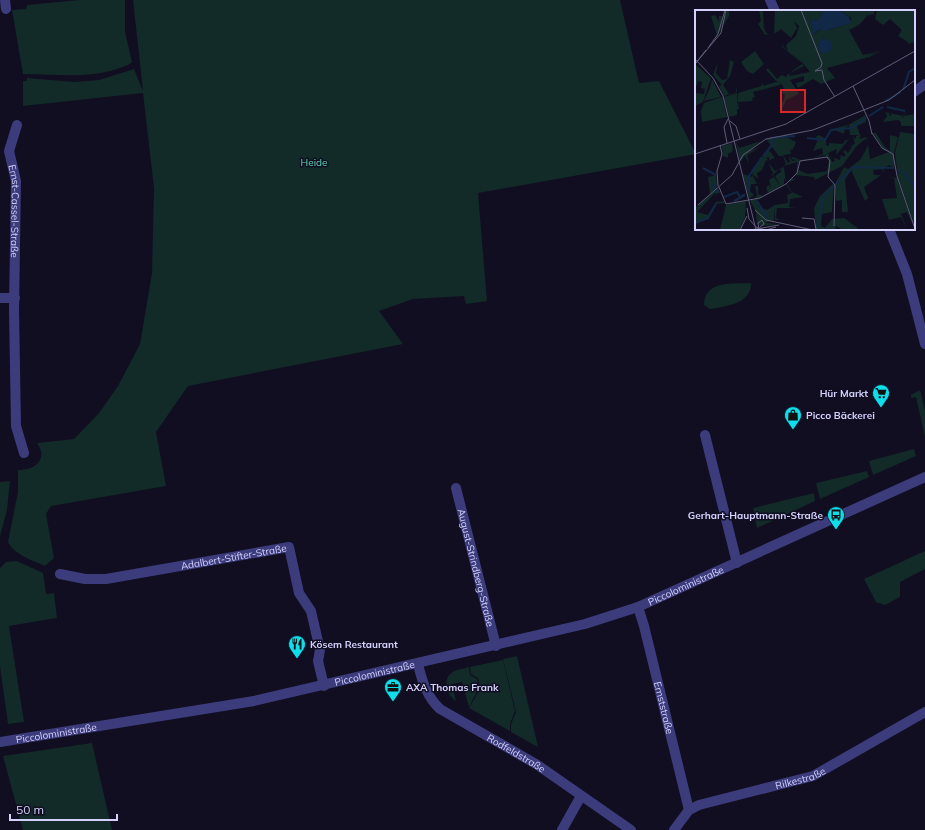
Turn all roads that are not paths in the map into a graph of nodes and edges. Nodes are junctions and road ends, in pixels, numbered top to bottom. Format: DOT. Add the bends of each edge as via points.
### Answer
graph roads {
  1 [pos="770,0"];
  2 [pos="775,10"];
  3 [pos="925,84"];
  4 [pos="915,91"];
  5 [pos="17,125"];
  6 [pos="890,230"];
  7 [pos="0,298"];
  8 [pos="14,298"];
  9 [pos="921,311"];
  10 [pos="925,344"];
  11 [pos="705,435"];
  12 [pos="24,453"];
  13 [pos="925,477"];
  14 [pos="456,488"];
  15 [pos="738,563"];
  16 [pos="60,574"];
  17 [pos="638,607"];
  18 [pos="496,646"];
  19 [pos="418,664"];
  20 [pos="324,686"];
  21 [pos="925,712"];
  22 [pos="0,742"];
  23 [pos="582,796"];
  24 [pos="689,810"];
  25 [pos="562,830"];
  26 [pos="631,830"];
  27 [pos="674,830"];
  1 -- 2 [label="street"];
  3 -- 4 [label="street"];
  5 -- 8 [label="street, Ernst-Cassel-Straße" via="9,151 16,181"];
  6 -- 9 [label="street"];
  7 -- 8 [label="street"];
  8 -- 12 [label="street, Ernst-Cassel-Straße" via="16,426"];
  9 -- 10 [label="street"];
  11 -- 15 [label="street"];
  13 -- 15 [label="street, Piccoloministraße"];
  14 -- 18 [label="street, August-Strindberg-Straße"];
  15 -- 17 [label="street, Piccoloministraße"];
  16 -- 20 [label="street, Adalbert-Stifter-Straße" via="85,579 106,579 289,547 299,593 311,611 320,650 318,661"];
  17 -- 18 [label="street, Piccoloministraße" via="585,624"];
  17 -- 24 [label="street, Ernststraße"];
  18 -- 19 [label="street, Piccoloministraße"];
  19 -- 20 [label="street, Piccoloministraße"];
  19 -- 23 [label="street, Rodfeldstraße" via="426,692 440,709 536,764"];
  20 -- 22 [label="street, Piccoloministraße" via="228,706"];
  21 -- 24 [label="street, Rilkestraße" via="813,776 699,805"];
  23 -- 25 [label="street"];
  23 -- 26 [label="street, Rodfeldstraße"];
  24 -- 27 [label="street"];
}
